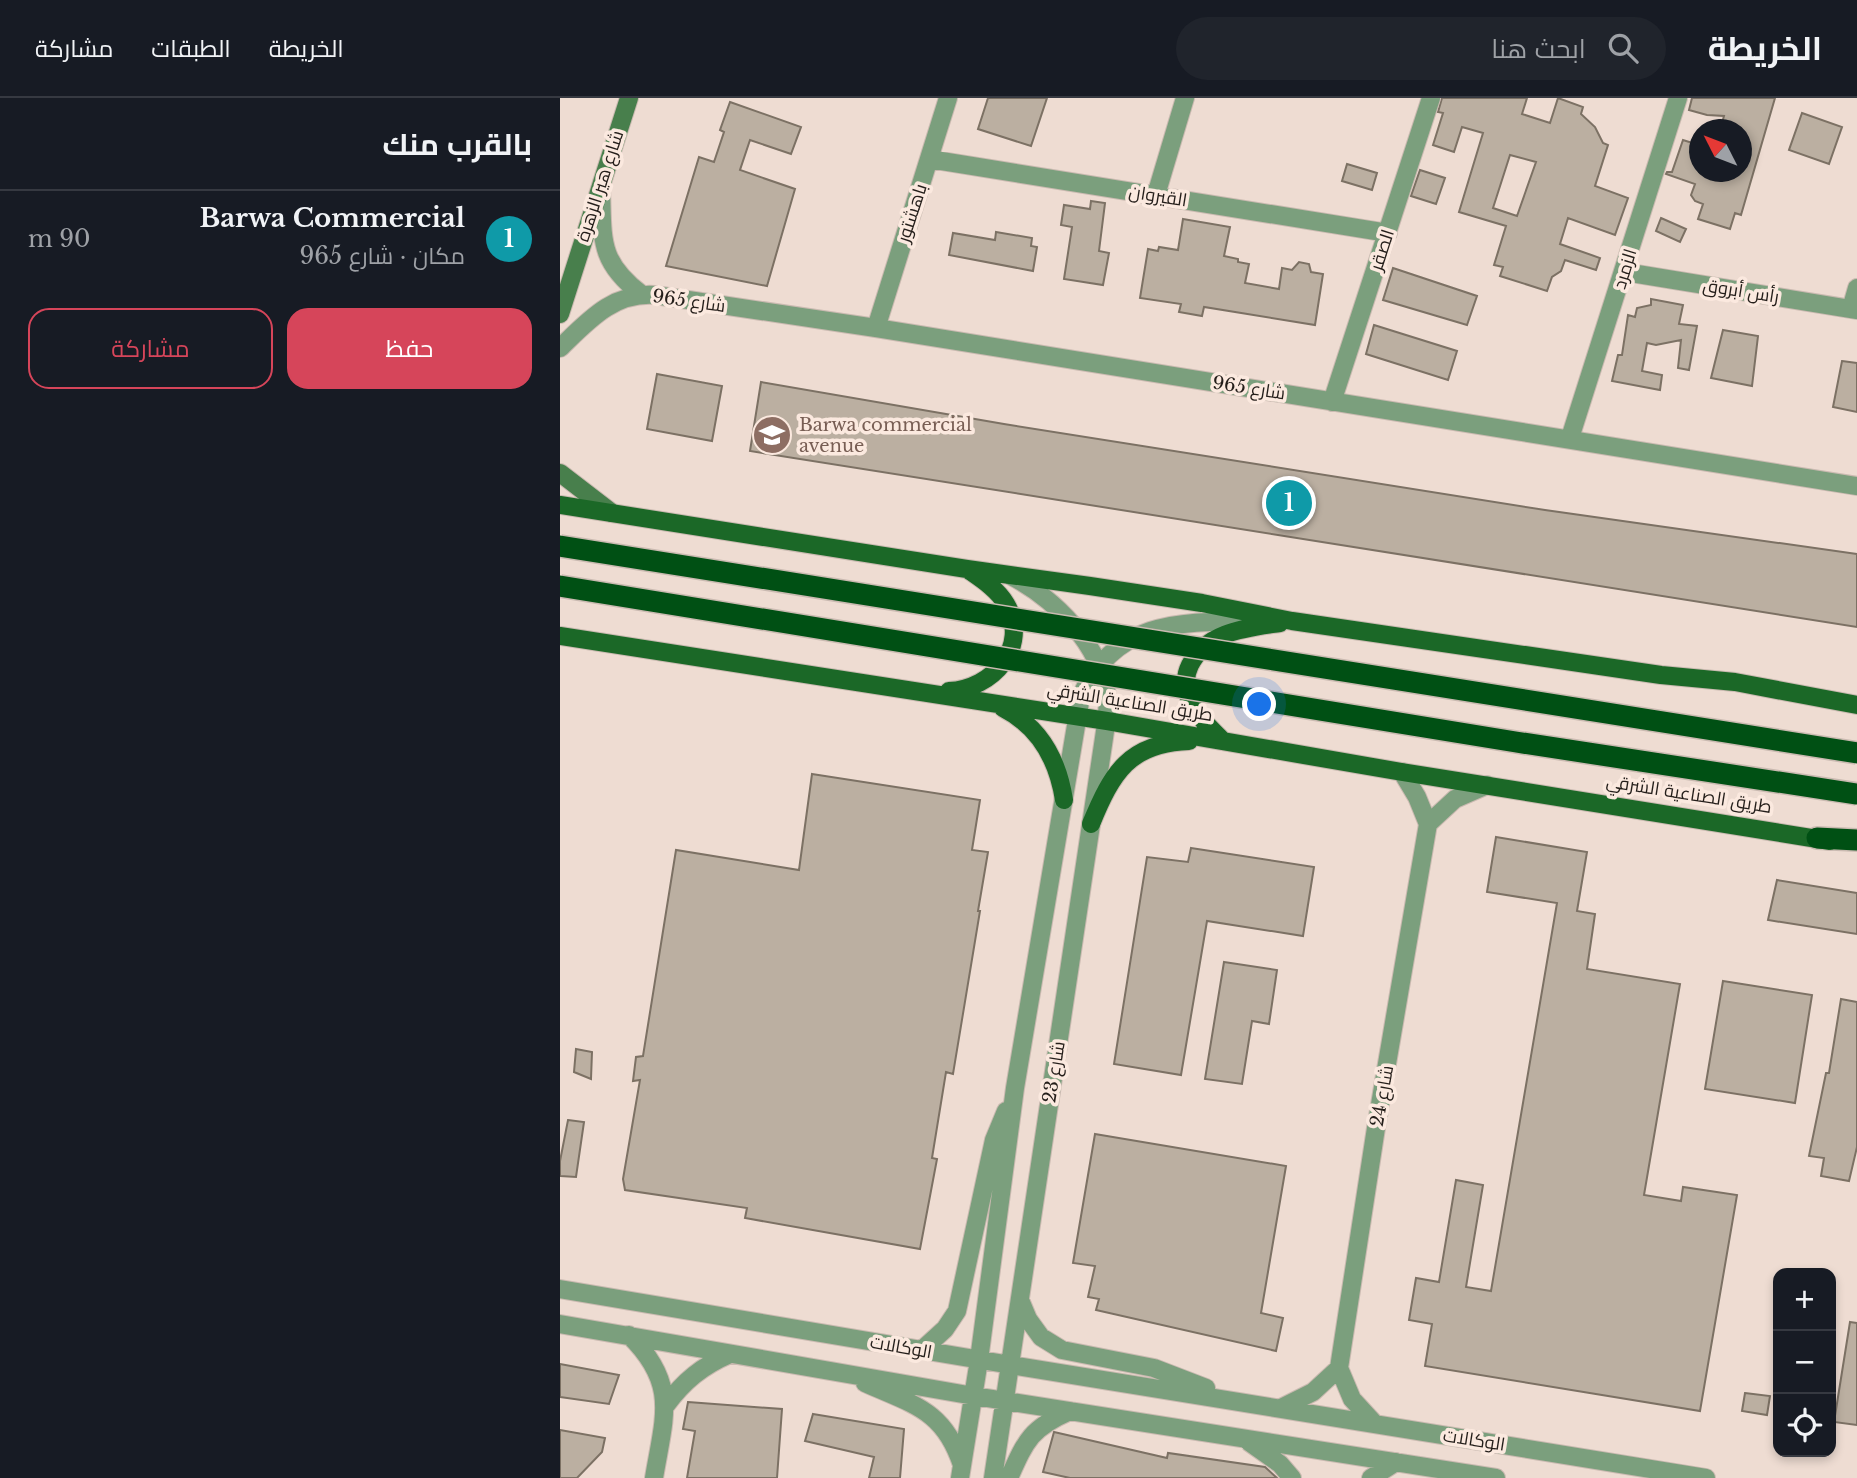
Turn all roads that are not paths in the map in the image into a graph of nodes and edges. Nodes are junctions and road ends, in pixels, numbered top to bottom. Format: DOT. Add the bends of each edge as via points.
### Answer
graph roads {
  1 [pos="629,98"];
  2 [pos="948,98"];
  3 [pos="1185,98"];
  4 [pos="1431,98"];
  5 [pos="1678,98"];
  6 [pos="929,159"];
  7 [pos="600,184"];
  8 [pos="1156,195"];
  9 [pos="1388,233"];
  10 [pos="1625,272"];
  11 [pos="1857,288"];
  12 [pos="641,294"];
  13 [pos="1854,309"];
  14 [pos="560,314"];
  15 [pos="876,328"];
  16 [pos="560,348"];
  17 [pos="1332,402"];
  18 [pos="1570,438"];
  19 [pos="560,473"];
  20 [pos="1857,486"];
  21 [pos="560,505"];
  22 [pos="611,513"];
  23 [pos="560,546"];
  24 [pos="967,569"];
  25 [pos="1008,575"];
  26 [pos="560,586"];
  27 [pos="1292,621"];
  28 [pos="560,636"];
  29 [pos="1097,667"];
  30 [pos="924,692"];
  31 [pos="990,702"];
  32 [pos="1857,705"];
  33 [pos="1078,716"];
  34 [pos="1107,721"];
  35 [pos="1222,740"];
  36 [pos="1857,753"];
  37 [pos="1402,772"];
  38 [pos="1487,785"];
  39 [pos="1857,794"];
  40 [pos="1064,800"];
  41 [pos="1091,824"];
  42 [pos="1429,824"];
  43 [pos="1817,838"];
  44 [pos="1857,840"];
  45 [pos="1857,848"];
  46 [pos="1016,1088"];
  47 [pos="560,1289"];
  48 [pos="1020,1300"];
  49 [pos="560,1324"];
  50 [pos="629,1335"];
  51 [pos="922,1350"];
  52 [pos="731,1353"];
  53 [pos="979,1360"];
  54 [pos="1011,1365"];
  55 [pos="1339,1368"];
  56 [pos="840,1372"];
  57 [pos="974,1396"];
  58 [pos="1006,1400"];
  59 [pos="1242,1401"];
  60 [pos="666,1405"];
  61 [pos="1281,1408"];
  62 [pos="1071,1410"];
  63 [pos="1375,1424"];
  64 [pos="1240,1437"];
  65 [pos="1396,1462"];
  66 [pos="961,1472"];
  67 [pos="654,1478"];
  68 [pos="993,1478"];
  69 [pos="1009,1478"];
  70 [pos="1292,1478"];
  71 [pos="1371,1478"];
  72 [pos="1496,1478"];
  73 [pos="1706,1478"];
  1 -- 7 [label="street, شارع هير الزهرة"];
  2 -- 6 [label="street, باهشتور"];
  3 -- 8 [label="street"];
  4 -- 9 [label="street, الصقر"];
  5 -- 10 [label="street, الزمرد"];
  6 -- 8 [label="street, القيروان"];
  6 -- 15 [label="street, باهشتور"];
  7 -- 12 [label="street, شارع 965" via="608,260"];
  7 -- 14 [label="street, شارع هير الزهرة"];
  8 -- 9 [label="street, القيروان"];
  9 -- 17 [label="street, الصقر"];
  10 -- 13 [label="street, رأس أبروق"];
  10 -- 18 [label="street, الزمرد"];
  11 -- 13 [label="street"];
  12 -- 15 [label="street, شارع 965"];
  12 -- 16 [label="street, شارع 965" via="607,306"];
  15 -- 17 [label="street, شارع 965"];
  17 -- 18 [label="street, شارع 965"];
  18 -- 20 [label="street, شارع 965"];
  19 -- 22 [label="street"];
  21 -- 22 [label="main road"];
  22 -- 24 [label="main road"];
  23 -- 36 [label="highway, bridge"];
  24 -- 25 [label="main road"];
  24 -- 30 [label="main road" via="1006,604 1012,630 1007,656 991,677 979,684"];
  25 -- 27 [label="main road"];
  25 -- 29 [label="street, شارع 23" via="1060,610"];
  26 -- 39 [label="highway, طريق الصناعية الشرقي, bridge"];
  27 -- 29 [label="street, شارع 23" via="1164,626 1126,643"];
  27 -- 32 [label="main road" via="1661,676 1735,682"];
  27 -- 35 [label="main road" via="1220,636 1194,658 1186,691 1197,712"];
  28 -- 30 [label="main road, طريق الصناعية الشرقي"];
  29 -- 33 [label="street, شارع 23" via="1081,696"];
  29 -- 34 [label="street, شارع 23" via="1108,697"];
  30 -- 31 [label="main road, طريق الصناعية الشرقي"];
  31 -- 33 [label="main road, طريق الصناعية الشرقي"];
  31 -- 40 [label="main road" via="1023,720 1047,748 1059,773"];
  33 -- 34 [label="main road, طريق الصناعية الشرقي"];
  33 -- 40 [label="street, شارع 23"];
  34 -- 35 [label="main road, طريق الصناعية الشرقي"];
  34 -- 41 [label="street, شارع 23"];
  35 -- 37 [label="main road, طريق الصناعية الشرقي"];
  35 -- 41 [label="main road" via="1160,744 1136,754 1106,789"];
  37 -- 38 [label="main road, طريق الصناعية الشرقي"];
  37 -- 42 [label="street"];
  38 -- 42 [label="street" via="1455,800"];
  38 -- 43 [label="main road, طريق الصناعية الشرقي"];
  40 -- 46 [label="street, شارع 23"];
  41 -- 48 [label="street, شارع 23"];
  42 -- 55 [label="street, شارع 24"];
  43 -- 44 [label="highway"];
  43 -- 45 [label="main road, طريق الصناعية الشرقي"];
  46 -- 51 [label="street, شارع 23" via="994,1140 957,1311"];
  46 -- 53 [label="street, شارع 23"];
  47 -- 51 [label="street, الوكالات"];
  48 -- 54 [label="street, شارع 23"];
  48 -- 59 [label="street, الوكالات" via="1041,1337 1062,1350 1154,1368"];
  49 -- 50 [label="street, الوكالات"];
  50 -- 52 [label="street, الوكالات"];
  50 -- 60 [label="street" via="655,1366"];
  51 -- 53 [label="street, الوكالات"];
  52 -- 56 [label="street, الوكالات"];
  52 -- 60 [label="street" via="694,1373"];
  53 -- 54 [label="street, الوكالات"];
  53 -- 57 [label="street, شارع 23"];
  54 -- 58 [label="street, شارع 23"];
  54 -- 59 [label="street, الوكالات"];
  55 -- 61 [label="street" via="1313,1392"];
  55 -- 63 [label="street" via="1352,1399"];
  56 -- 57 [label="street, الوكالات"];
  56 -- 66 [label="street, الوكالات" via="939,1422 948,1432"];
  57 -- 58 [label="street, الوكالات"];
  57 -- 66 [label="street, شارع 23"];
  58 -- 62 [label="street, الوكالات"];
  58 -- 68 [label="street, شارع 23"];
  59 -- 61 [label="street, الوكالات"];
  60 -- 67 [label="street"];
  61 -- 63 [label="street, الوكالات"];
  62 -- 64 [label="street, الوكالات"];
  62 -- 69 [label="street" via="1037,1429"];
  63 -- 73 [label="street, الوكالات"];
  64 -- 65 [label="street, الوكالات"];
  64 -- 70 [label="street" via="1266,1453"];
  65 -- 71 [label="street"];
  65 -- 72 [label="street, الوكالات"];
}
